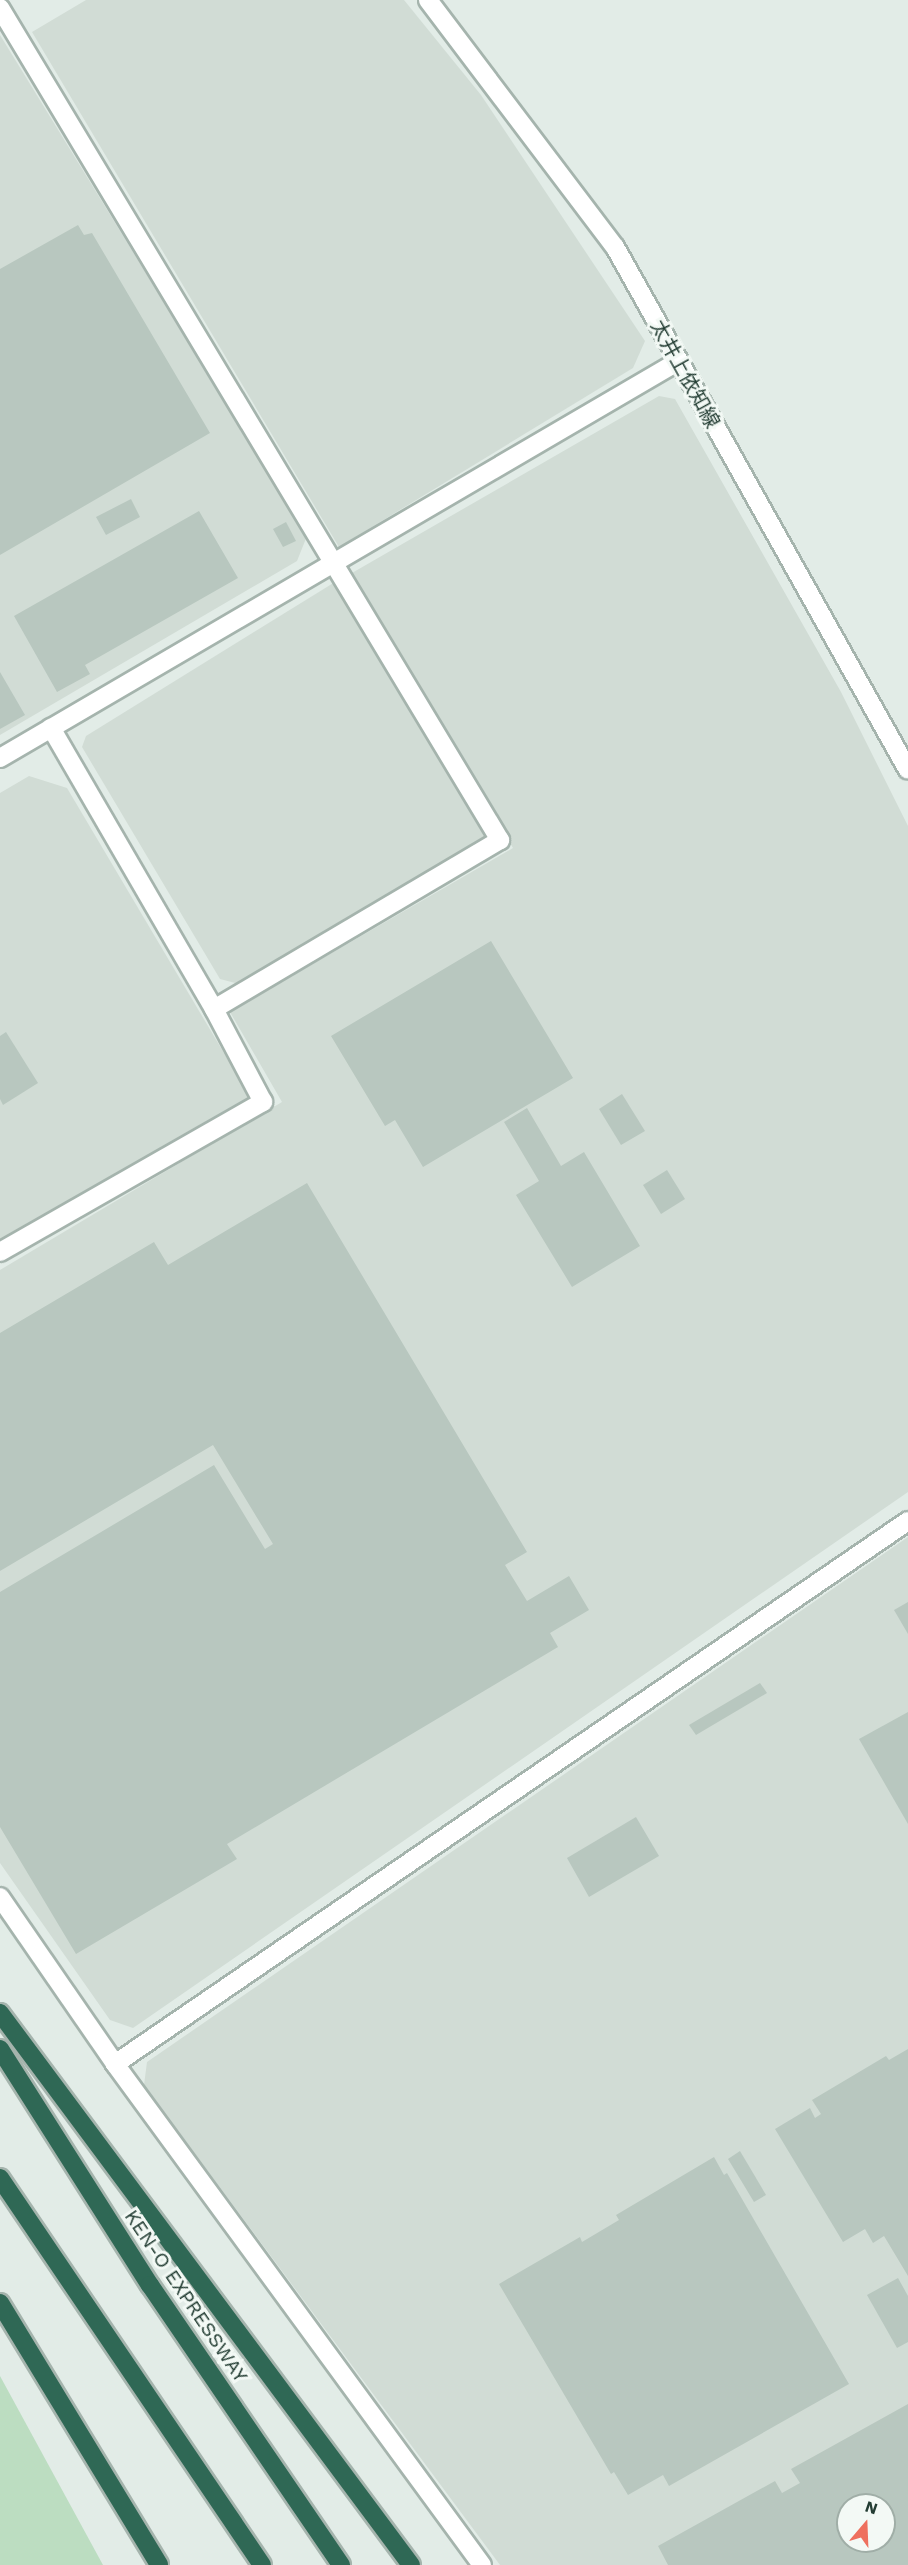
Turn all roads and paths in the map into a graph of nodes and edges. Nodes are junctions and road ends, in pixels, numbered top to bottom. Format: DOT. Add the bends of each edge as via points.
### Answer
graph roads {
  1 [pos="428,0"];
  2 [pos="0,8"];
  3 [pos="677,362"];
  4 [pos="334,565"];
  5 [pos="51,728"];
  6 [pos="0,758"];
  7 [pos="908,771"];
  8 [pos="214,1009"];
  9 [pos="0,1252"];
  10 [pos="908,1521"];
  11 [pos="0,1897"];
  12 [pos="0,2013"];
  13 [pos="0,2049"];
  14 [pos="115,2064"];
  15 [pos="0,2178"];
  16 [pos="0,2303"];
  17 [pos="159,2565"];
  18 [pos="262,2565"];
  19 [pos="340,2565"];
  20 [pos="411,2565"];
  21 [pos="482,2565"];
  1 -- 3 [label="street, 太井上依知線" via="615,247"];
  2 -- 4 [label="street"];
  3 -- 4 [label="street"];
  3 -- 7 [label="street, 太井上依知線"];
  4 -- 5 [label="street"];
  4 -- 8 [label="street" via="500,840"];
  5 -- 6 [label="street"];
  5 -- 8 [label="street"];
  8 -- 9 [label="street" via="263,1102"];
  10 -- 14 [label="street"];
  11 -- 14 [label="street"];
  12 -- 20 [label="highway"];
  13 -- 19 [label="highway, KEN-O EXPRESSWAY" via="150,2285"];
  14 -- 21 [label="street"];
  15 -- 18 [label="highway"];
  16 -- 17 [label="highway"];
}
